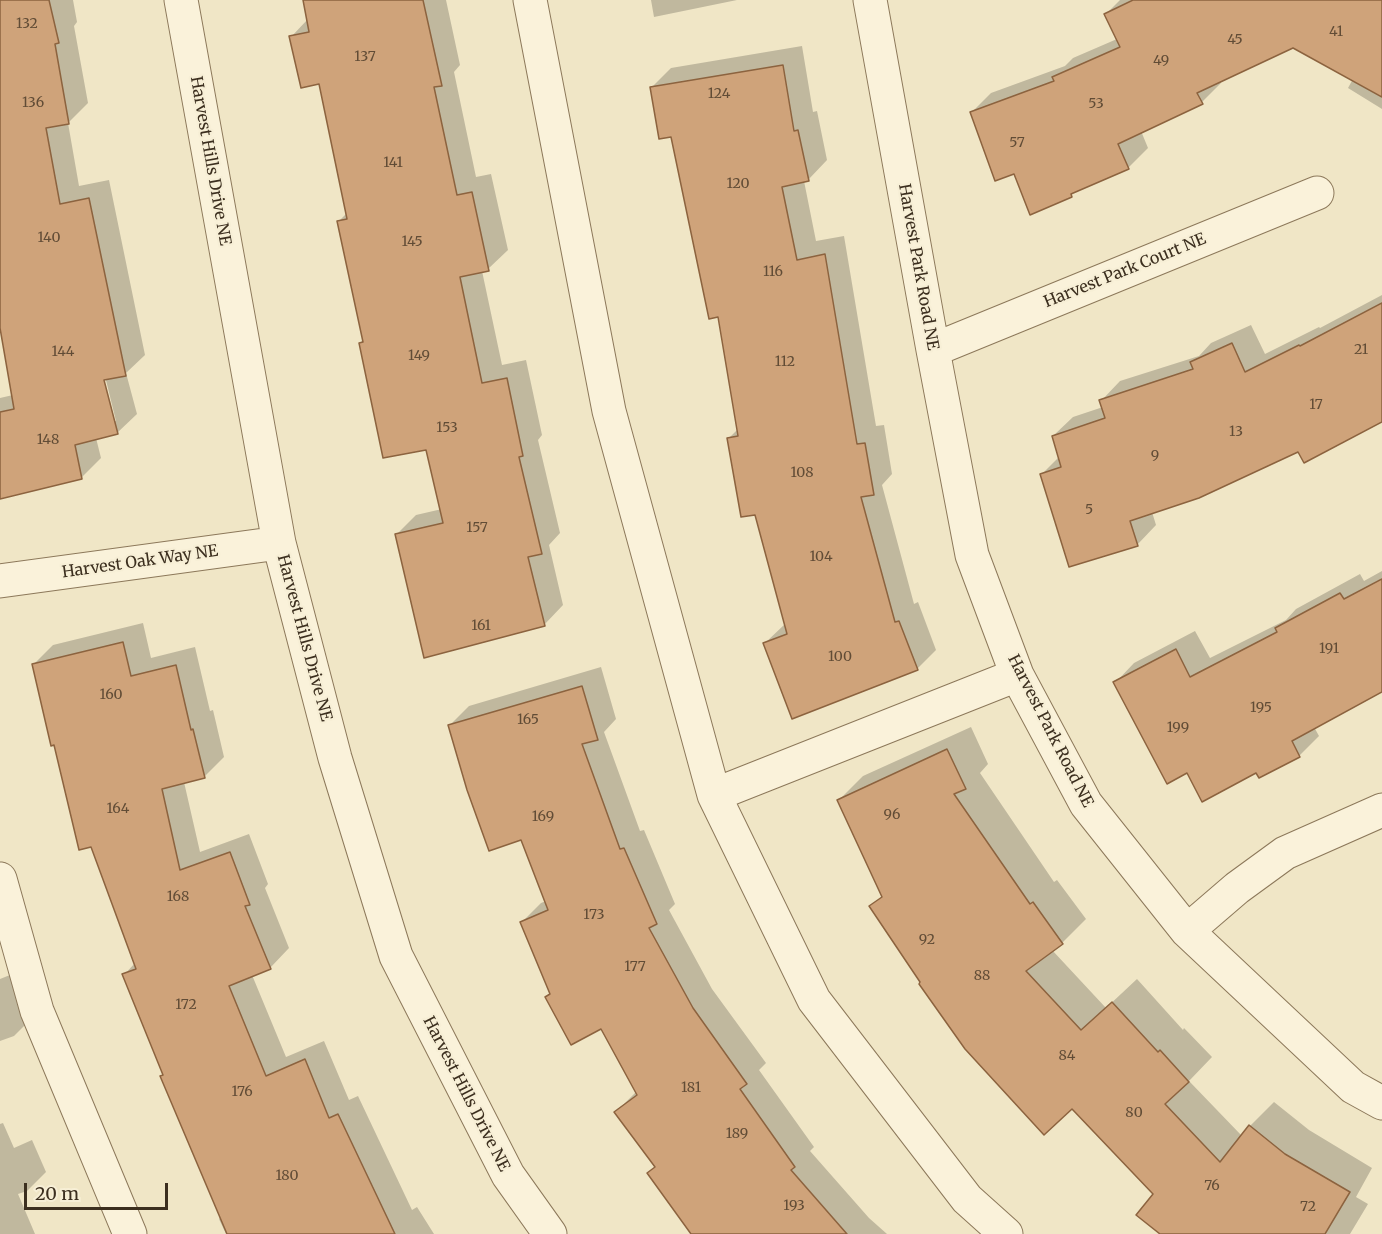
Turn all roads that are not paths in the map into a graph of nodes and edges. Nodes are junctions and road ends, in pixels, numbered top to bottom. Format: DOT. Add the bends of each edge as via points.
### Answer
graph roads {
  1 [pos="181,0"];
  2 [pos="530,0"];
  3 [pos="870,0"];
  4 [pos="1317,193"];
  5 [pos="933,350"];
  6 [pos="279,543"];
  7 [pos="0,581"];
  8 [pos="1017,675"];
  9 [pos="714,795"];
  10 [pos="1382,810"];
  11 [pos="0,879"];
  12 [pos="1187,931"];
  13 [pos="1382,1103"];
  14 [pos="130,1234"];
  15 [pos="550,1234"];
  16 [pos="1006,1234"];
  1 -- 6 [label="street, Harvest Hills Drive NE"];
  2 -- 9 [label="street" via="609,411"];
  3 -- 5 [label="street, Harvest Park Road NE"];
  4 -- 5 [label="street, Harvest Park Court NE"];
  5 -- 8 [label="street, Harvest Park Road NE" via="972,555"];
  6 -- 7 [label="street, Harvest Oak Way NE"];
  6 -- 15 [label="street, Harvest Hills Drive NE" via="335,758 396,956 508,1175"];
  8 -- 9 [label="street"];
  8 -- 12 [label="street, Harvest Park Road NE" via="1086,804"];
  9 -- 16 [label="street" via="814,1000 967,1199"];
  10 -- 12 [label="street" via="1285,853"];
  11 -- 14 [label="street" via="37,1011"];
  12 -- 13 [label="street, Harvest Park Road NE" via="1353,1087"];
}
